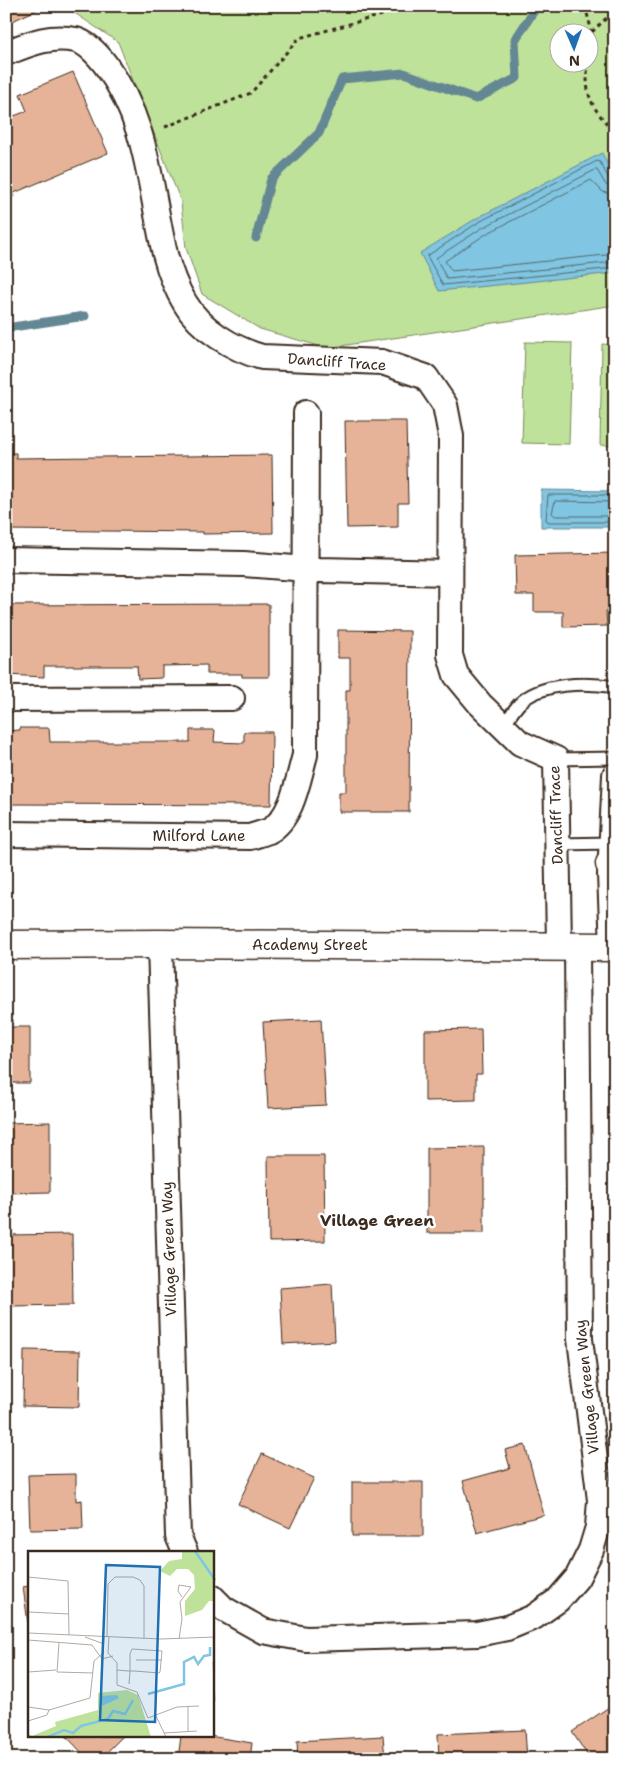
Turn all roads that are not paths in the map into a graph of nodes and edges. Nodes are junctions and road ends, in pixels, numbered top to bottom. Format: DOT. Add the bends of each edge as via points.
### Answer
graph roads {
  1 [pos="6,53"];
  2 [pos="306,413"];
  3 [pos="6,560"];
  4 [pos="306,569"];
  5 [pos="450,573"];
  6 [pos="615,687"];
  7 [pos="232,698"];
  8 [pos="6,699"];
  9 [pos="503,726"];
  10 [pos="615,758"];
  11 [pos="556,759"];
  12 [pos="615,775"];
  13 [pos="6,834"];
  14 [pos="558,844"];
  15 [pos="612,860"];
  16 [pos="160,944"];
  17 [pos="6,945"];
  18 [pos="568,946"];
  19 [pos="614,947"];
  20 [pos="185,1551"];
  21 [pos="214,1599"];
  1 -- 5 [label="street, Dancliff Trace" via="38,40 78,40 97,54 112,73 141,137 166,256 186,304 208,330 250,354 262,357 382,362 426,377 445,405 451,436"];
  2 -- 4 [label="street, Milford Lane"];
  3 -- 4 [label="street" via="244,564"];
  4 -- 5 [label="street"];
  4 -- 13 [label="street, Milford Lane" via="305,755 285,815 270,830 250,837"];
  5 -- 9 [label="street, Dancliff Trace" via="450,655 456,675"];
  6 -- 9 [label="lane" via="593,684 547,688 520,703"];
  7 -- 8 [label="street"];
  9 -- 11 [label="street, Dancliff Trace" via="520,743"];
  10 -- 11 [label="lane"];
  11 -- 14 [label="street, Dancliff Trace"];
  12 -- 15 [label="street"];
  14 -- 15 [label="lane"];
  14 -- 18 [label="street, Dancliff Trace"];
  15 -- 19 [label="street"];
  16 -- 17 [label="street, Academy Street"];
  16 -- 18 [label="street, Academy Street"];
  16 -- 20 [label="street, Village Green Way" via="178,1536"];
  18 -- 19 [label="street, Academy Street"];
  18 -- 21 [label="street, Village Green Way" via="580,1339 600,1500 598,1527 577,1578 558,1600 534,1617 507,1628 477,1634 306,1639 263,1631 224,1609"];
}
